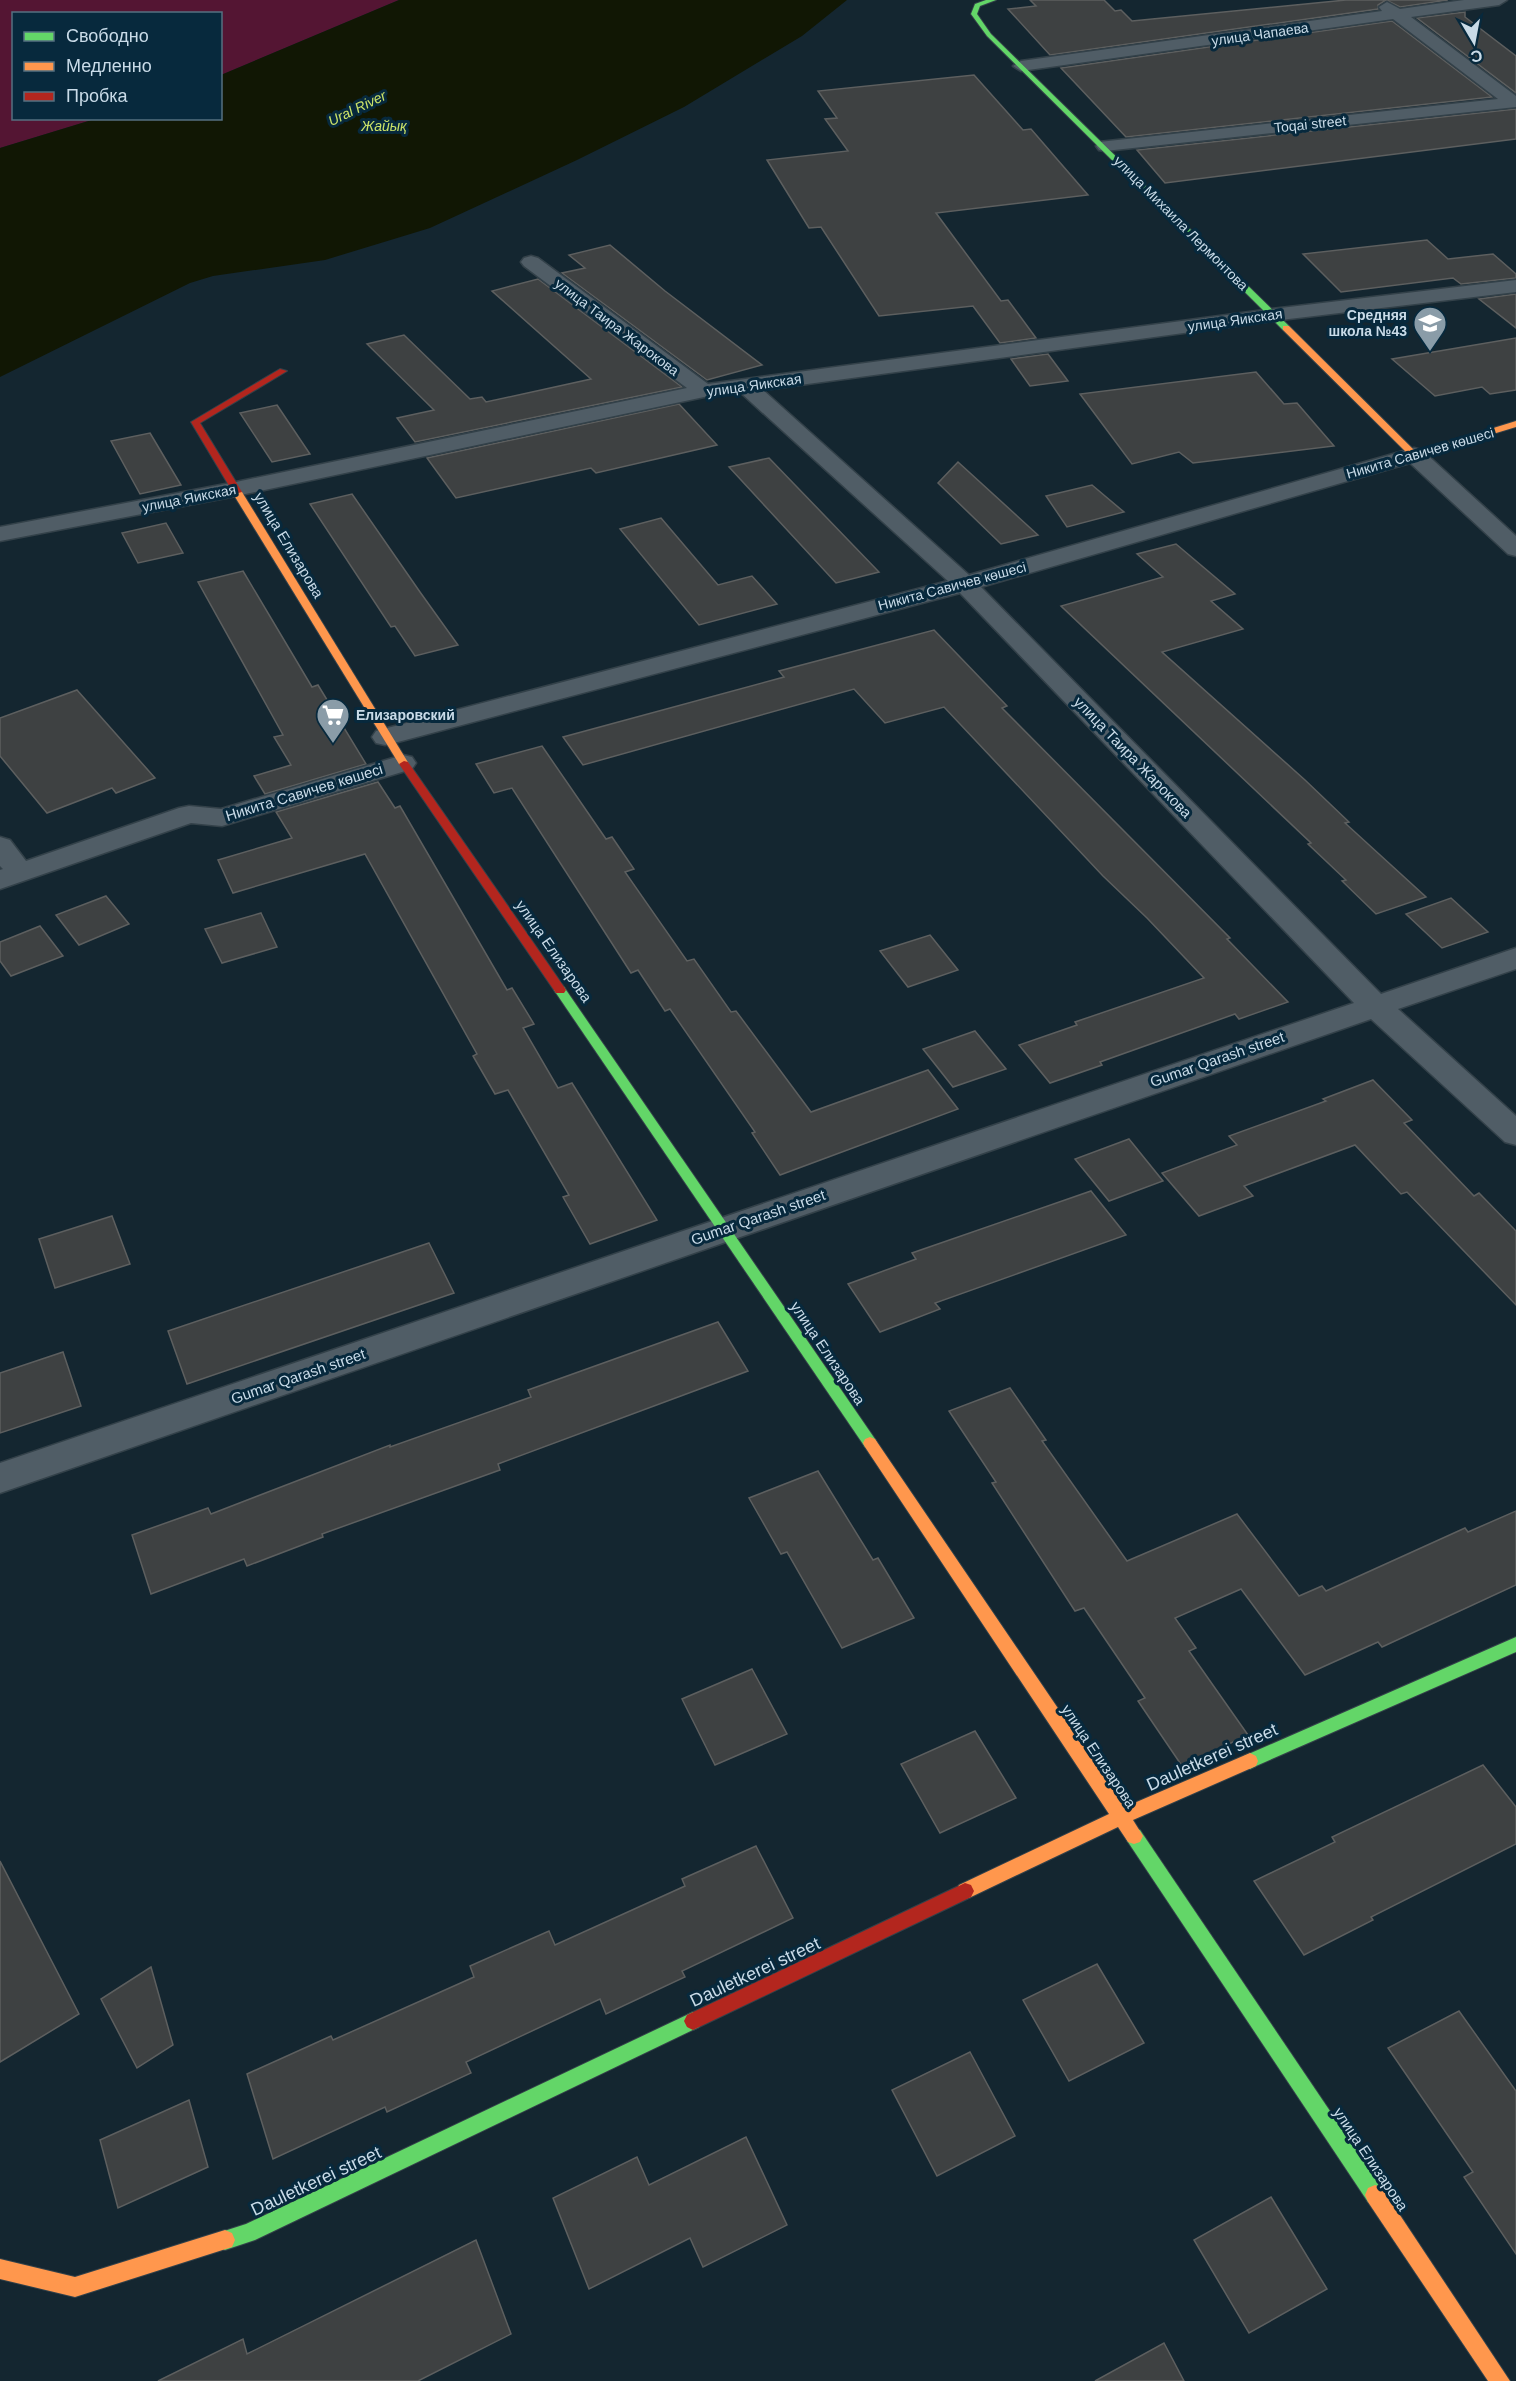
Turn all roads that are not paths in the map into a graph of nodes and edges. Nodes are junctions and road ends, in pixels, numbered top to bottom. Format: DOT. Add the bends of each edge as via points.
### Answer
graph roads {
  1 [pos="993,0"];
  2 [pos="1378,0"];
  3 [pos="1499,0"];
  4 [pos="1397,15"];
  5 [pos="1021,66"];
  6 [pos="1514,102"];
  7 [pos="1105,146"];
  8 [pos="531,262"];
  9 [pos="1516,286"];
  10 [pos="1272,315"];
  11 [pos="283,371"];
  12 [pos="746,386"];
  13 [pos="704,391"];
  14 [pos="1516,424"];
  15 [pos="1414,455"];
  16 [pos="236,489"];
  17 [pos="0,534"];
  18 [pos="1516,549"];
  19 [pos="965,584"];
  20 [pos="386,737"];
  21 [pos="403,763"];
  22 [pos="0,846"];
  23 [pos="10,877"];
  24 [pos="1516,958"];
  25 [pos="1374,1005"];
  26 [pos="1516,1134"];
  27 [pos="725,1228"];
  28 [pos="0,1478"];
  29 [pos="1516,1644"];
  30 [pos="1120,1817"];
  31 [pos="0,2269"];
  32 [pos="1500,2381"];
  1 -- 5 [label="street, улица Михаила Лермонтова" via="977,5 974,14"];
  2 -- 4 [label="street"];
  3 -- 4 [label="street, улица Чапаева"];
  4 -- 5 [label="street, улица Чапаева"];
  4 -- 6 [label="street"];
  5 -- 7 [label="street, улица Михаила Лермонтова"];
  6 -- 7 [label="street, Toqai street"];
  7 -- 10 [label="street, улица Михаила Лермонтова"];
  8 -- 13 [label="street, улица Таира Жарокова"];
  9 -- 10 [label="street, улица Яикская"];
  10 -- 12 [label="street, улица Яикская"];
  10 -- 15 [label="street, улица Михаила Лермонтова"];
  11 -- 16 [label="street, улица Елизарова" via="195,422"];
  12 -- 13 [label="street, улица Яикская"];
  12 -- 19 [label="street, улица Таира Жарокова"];
  13 -- 16 [label="street, улица Яикская"];
  14 -- 15 [label="street, Никита Савичев көшесі"];
  15 -- 18 [label="street, улица Михаила Лермонтова"];
  15 -- 19 [label="street, Никита Савичев көшесі"];
  16 -- 17 [label="street, улица Яикская"];
  16 -- 20 [label="street, улица Елизарова"];
  19 -- 20 [label="street, Никита Савичев көшесі"];
  19 -- 25 [label="street, улица Таира Жарокова"];
  20 -- 21 [label="street, улица Елизарова"];
  21 -- 23 [label="street, Никита Савичев көшесі" via="222,818 189,814"];
  21 -- 27 [label="street, улица Елизарова"];
  22 -- 23 [label="street"];
  24 -- 25 [label="street, Gumar Qarash street"];
  25 -- 26 [label="street, улица Таира Жарокова"];
  25 -- 27 [label="street, Gumar Qarash street"];
  27 -- 28 [label="street, Gumar Qarash street"];
  27 -- 30 [label="street, улица Елизарова"];
  29 -- 30 [label="street, Dauletkerei street"];
  30 -- 31 [label="street, Dauletkerei street" via="248,2233 75,2286"];
  30 -- 32 [label="street, улица Елизарова"];
}
